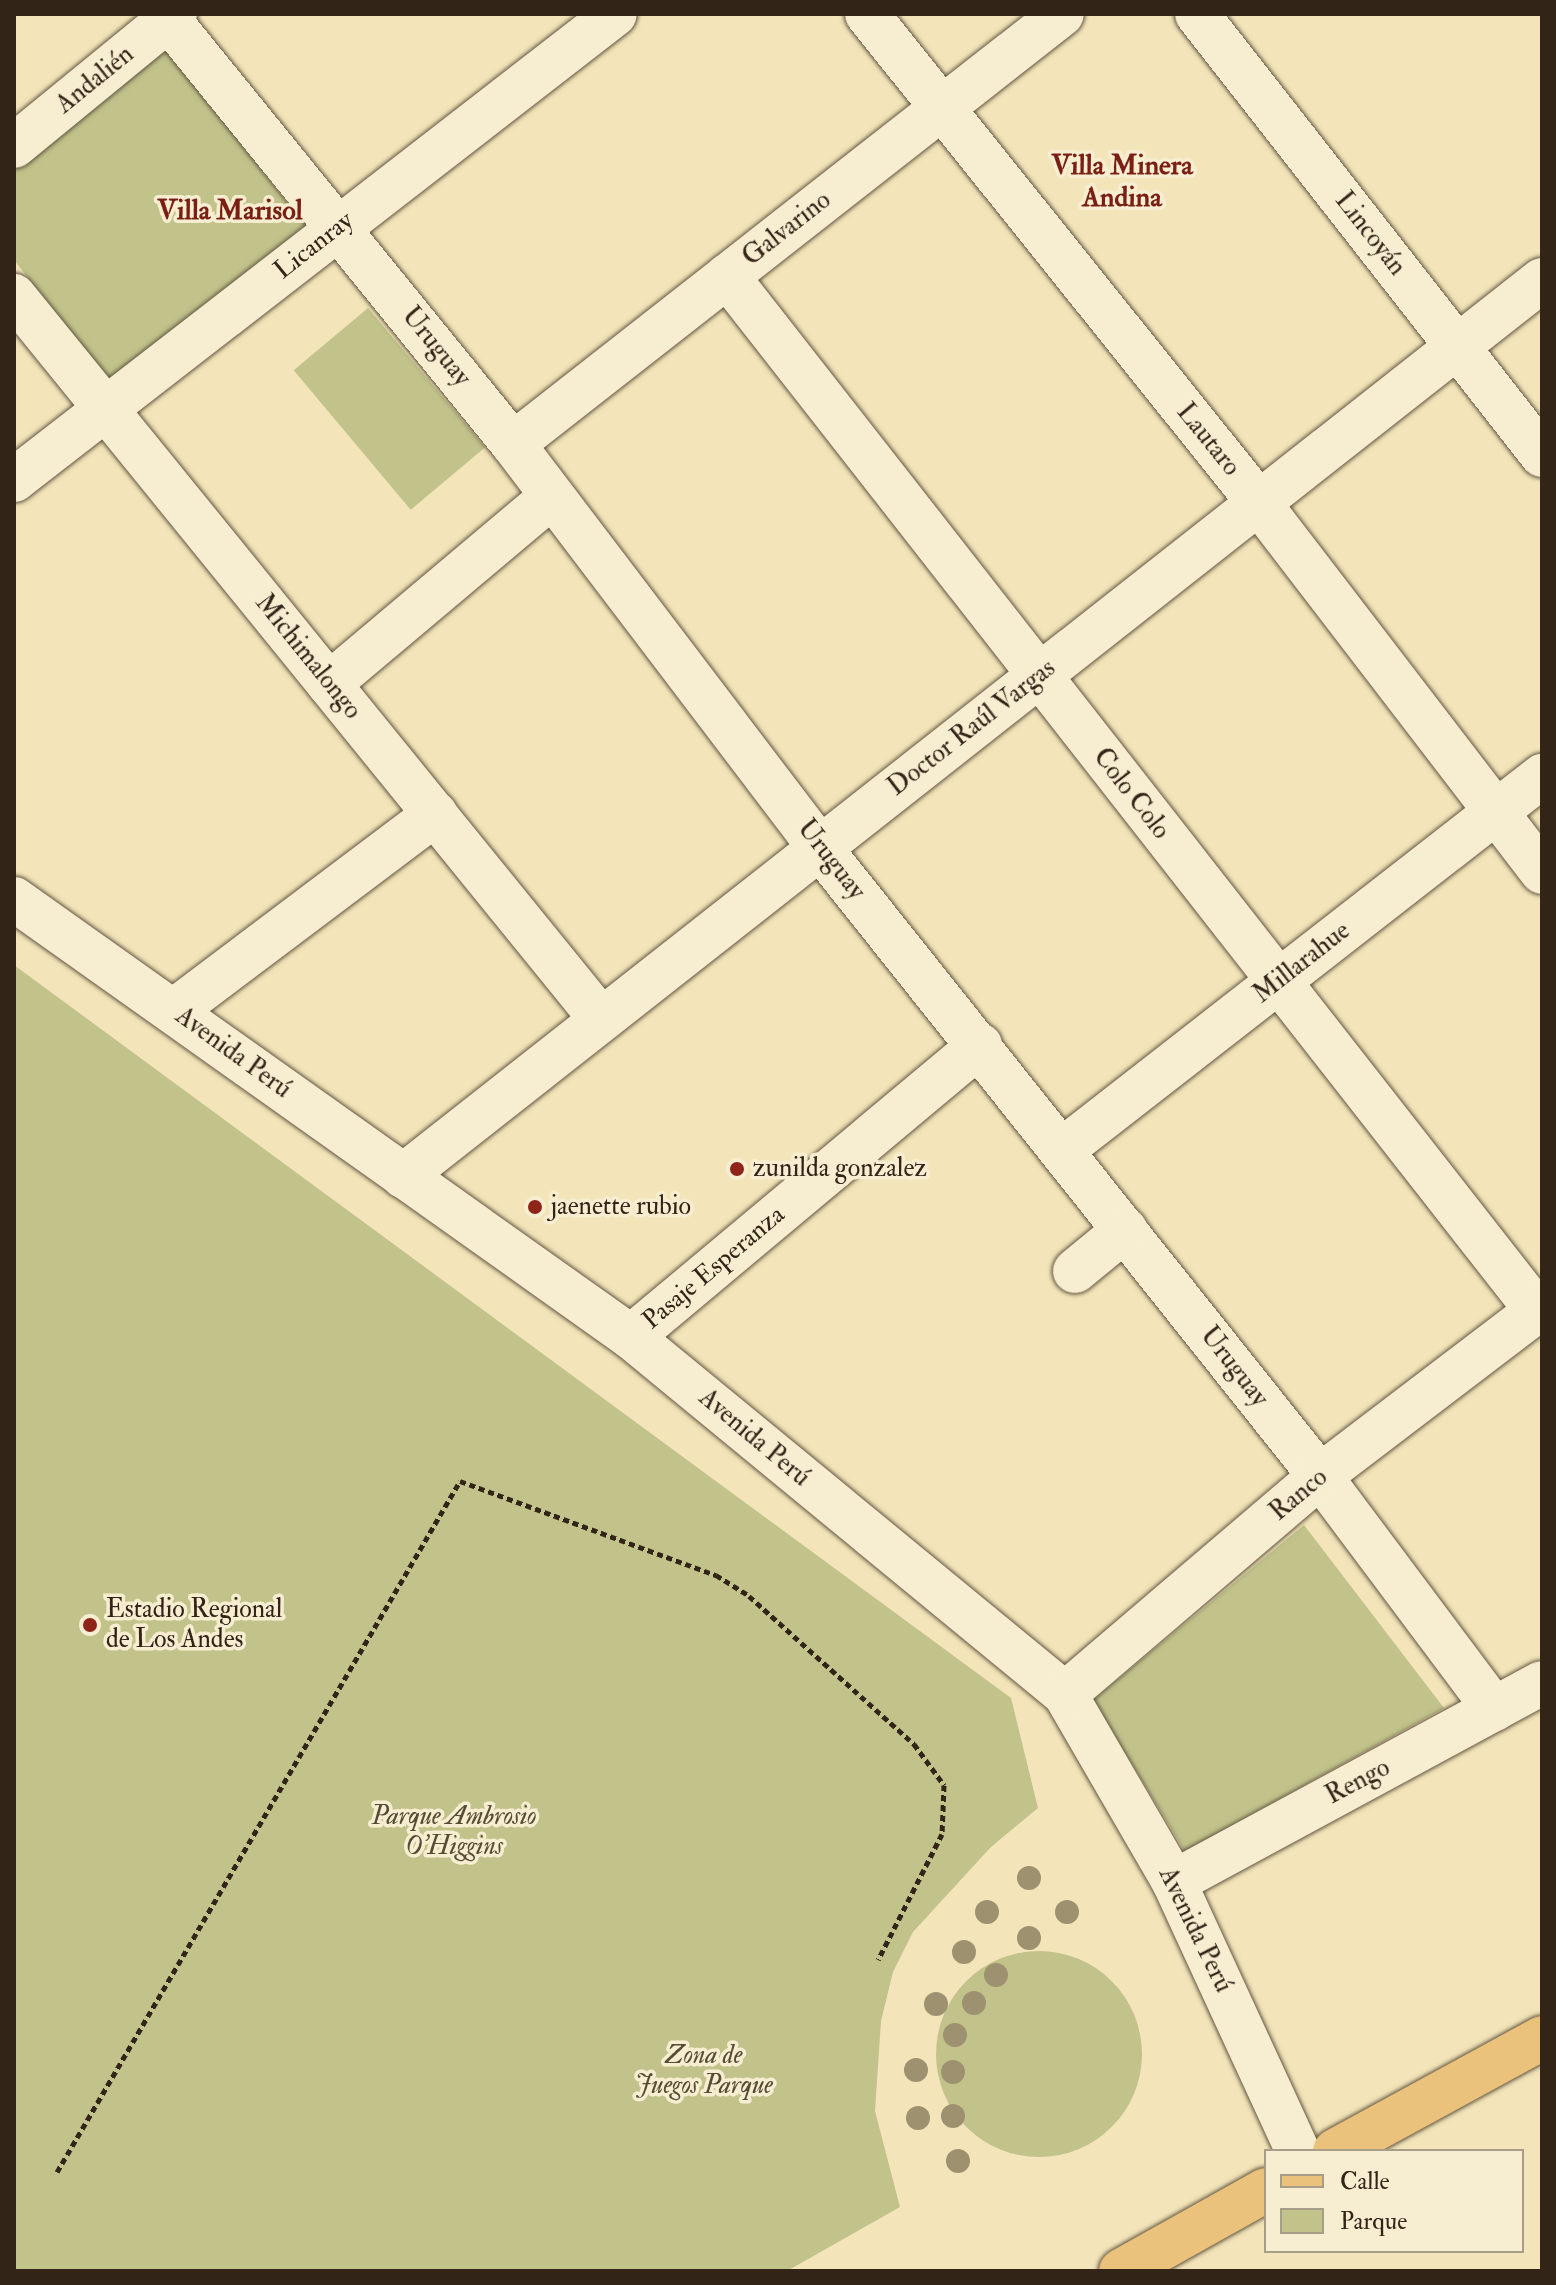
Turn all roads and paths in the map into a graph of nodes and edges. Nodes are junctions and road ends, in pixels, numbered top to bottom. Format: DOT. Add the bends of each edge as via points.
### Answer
graph roads {
  1 [pos="615,14"];
  2 [pos="867,14"];
  3 [pos="1062,14"];
  4 [pos="1197,14"];
  5 [pos="169,16"];
  6 [pos="942,108"];
  7 [pos="14,146"];
  8 [pos="339,226"];
  9 [pos="727,276"];
  10 [pos="1542,280"];
  11 [pos="14,296"];
  12 [pos="1458,346"];
  13 [pos="105,408"];
  14 [pos="513,444"];
  15 [pos="1542,455"];
  16 [pos="14,480"];
  17 [pos="551,497"];
  18 [pos="1259,503"];
  19 [pos="1039,675"];
  20 [pos="329,684"];
  21 [pos="1542,776"];
  22 [pos="1495,812"];
  23 [pos="435,814"];
  24 [pos="820,848"];
  25 [pos="1542,872"];
  26 [pos="14,899"];
  27 [pos="1276,983"];
  28 [pos="175,1010"];
  29 [pos="601,1019"];
  30 [pos="980,1045"];
  31 [pos="1062,1150"];
  32 [pos="403,1176"];
  33 [pos="1125,1230"];
  34 [pos="1075,1271"];
  35 [pos="1540,1309"];
  36 [pos="631,1337"];
  37 [pos="1320,1476"];
  38 [pos="1542,1683"];
  39 [pos="1065,1694"];
  40 [pos="1494,1709"];
  41 [pos="1174,1882"];
  42 [pos="878,1960"];
  43 [pos="1542,2038"];
  44 [pos="1297,2149"];
  45 [pos="1339,2149"];
  46 [pos="57,2172"];
  47 [pos="1264,2191"];
  48 [pos="1121,2271"];
  1 -- 8 [label="street, Licanray"];
  2 -- 6 [label="street, Lautaro"];
  3 -- 6 [label="street, Galvarino"];
  4 -- 12 [label="street, Lincoyán"];
  5 -- 7 [label="street, Andalién"];
  5 -- 8 [label="street, Uruguay"];
  6 -- 9 [label="street, Galvarino"];
  6 -- 18 [label="street, Lautaro"];
  8 -- 13 [label="street, Licanray"];
  8 -- 14 [label="street, Uruguay"];
  9 -- 14 [label="street, Galvarino"];
  9 -- 19 [label="street, Colo Colo"];
  10 -- 12 [label="street, Doctor Raúl Vargas"];
  11 -- 13 [label="street, Michimalongo"];
  12 -- 15 [label="street, Lincoyán"];
  12 -- 18 [label="street, Doctor Raúl Vargas"];
  13 -- 16 [label="street, Licanray"];
  13 -- 20 [label="street, Michimalongo"];
  14 -- 17 [label="street, Uruguay"];
  17 -- 20 [label="street"];
  17 -- 24 [label="street, Uruguay"];
  18 -- 19 [label="street, Doctor Raúl Vargas"];
  18 -- 22 [label="street, Lautaro"];
  19 -- 24 [label="street, Doctor Raúl Vargas"];
  19 -- 27 [label="street, Colo Colo"];
  20 -- 23 [label="street, Michimalongo"];
  21 -- 22 [label="street, Millarahue"];
  22 -- 25 [label="street, Lautaro"];
  22 -- 27 [label="street, Millarahue"];
  23 -- 28 [label="street"];
  23 -- 29 [label="street, Michimalongo"];
  24 -- 29 [label="street, Doctor Raúl Vargas"];
  24 -- 30 [label="street, Uruguay"];
  26 -- 28 [label="street, Avenida Perú"];
  27 -- 31 [label="street, Millarahue"];
  27 -- 35 [label="street, Colo Colo"];
  28 -- 32 [label="street, Avenida Perú"];
  29 -- 32 [label="street, Doctor Raúl Vargas"];
  30 -- 31 [label="street, Uruguay"];
  30 -- 36 [label="street, Pasaje Esperanza"];
  31 -- 33 [label="street, Uruguay"];
  32 -- 36 [label="street, Avenida Perú"];
  33 -- 34 [label="street"];
  33 -- 37 [label="street, Uruguay"];
  35 -- 37 [label="street, Ranco"];
  36 -- 39 [label="street, Avenida Perú"];
  37 -- 39 [label="street, Ranco"];
  37 -- 40 [label="street, Uruguay"];
  38 -- 40 [label="street, Rengo"];
  39 -- 41 [label="street, Avenida Perú"];
  40 -- 41 [label="street, Rengo"];
  41 -- 44 [label="street, Avenida Perú"];
  42 -- 46 [label="path" via="942,1834 944,1785 914,1744 749,1596 716,1575 460,1481"];
  43 -- 45 [label="main road"];
  47 -- 48 [label="main road"];
}
